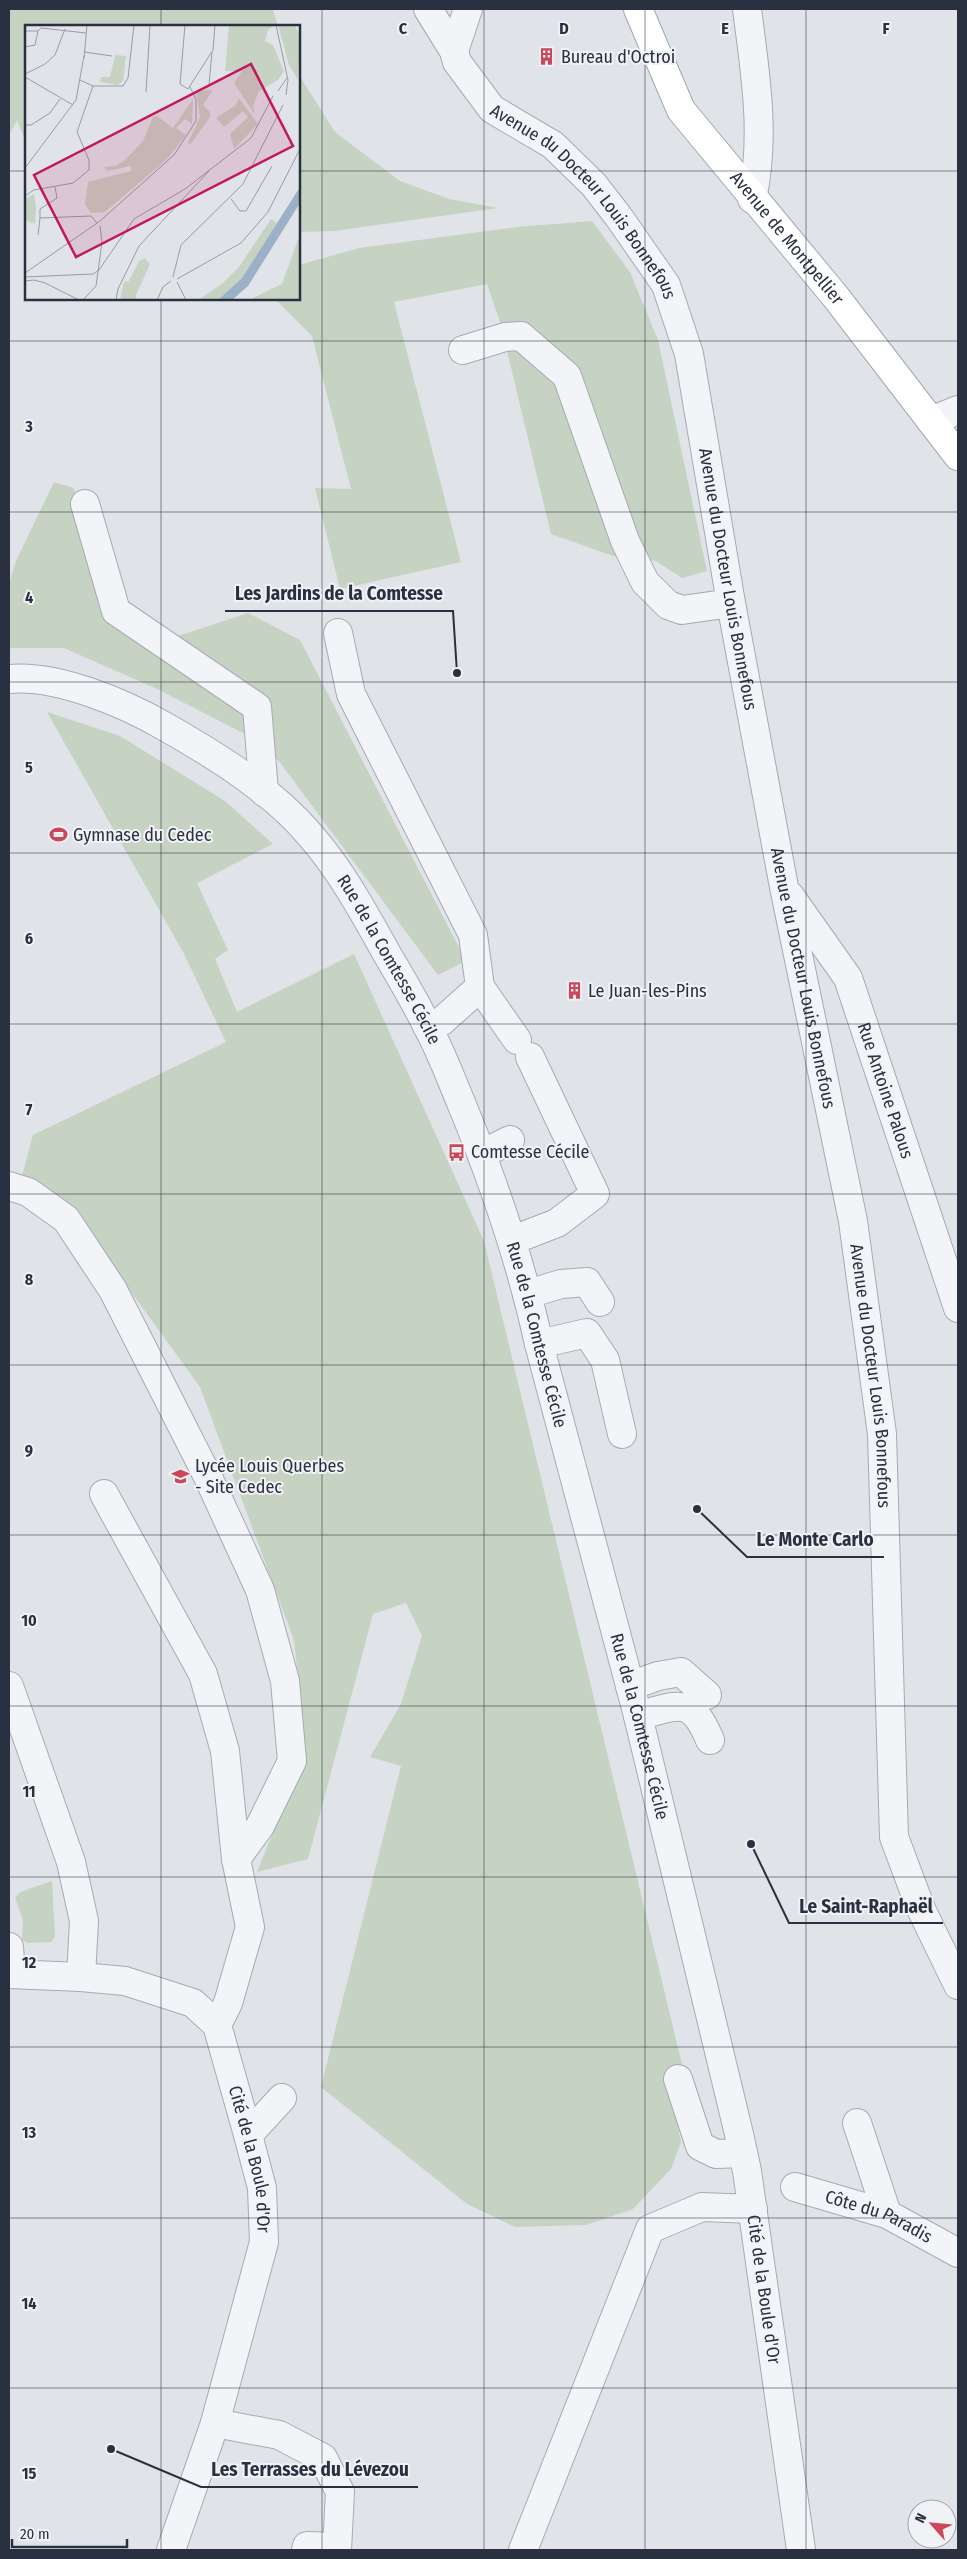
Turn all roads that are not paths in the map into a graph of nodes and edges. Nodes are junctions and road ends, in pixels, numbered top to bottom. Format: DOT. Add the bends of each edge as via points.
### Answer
graph roads {
  1 [pos="428,9"];
  2 [pos="468,9"];
  3 [pos="638,9"];
  4 [pos="748,9"];
  5 [pos="454,51"];
  6 [pos="752,199"];
  7 [pos="463,350"];
  8 [pos="958,410"];
  9 [pos="931,421"];
  10 [pos="958,456"];
  11 [pos="85,504"];
  12 [pos="731,603"];
  13 [pos="338,633"];
  14 [pos="9,679"];
  15 [pos="264,792"];
  16 [pos="784,886"];
  17 [pos="480,987"];
  18 [pos="428,1027"];
  19 [pos="510,1140"];
  20 [pos="482,1154"];
  21 [pos="9,1186"];
  22 [pos="513,1240"];
  23 [pos="528,1294"];
  24 [pos="600,1302"];
  25 [pos="958,1308"];
  26 [pos="539,1344"];
  27 [pos="622,1434"];
  28 [pos="104,1494"];
  29 [pos="9,1686"];
  30 [pos="630,1686"];
  31 [pos="707,1695"];
  32 [pos="638,1716"];
  33 [pos="710,1740"];
  34 [pos="236,1859"];
  35 [pos="9,1947"];
  36 [pos="10,1974"];
  37 [pos="81,1977"];
  38 [pos="958,1985"];
  39 [pos="217,2025"];
  40 [pos="678,2079"];
  41 [pos="282,2098"];
  42 [pos="857,2123"];
  43 [pos="248,2135"];
  44 [pos="742,2152"];
  45 [pos="795,2186"];
  46 [pos="752,2209"];
  47 [pos="887,2214"];
  48 [pos="958,2253"];
  49 [pos="215,2423"];
  50 [pos="337,2549"];
  51 [pos="171,2550"];
  52 [pos="306,2550"];
  53 [pos="523,2550"];
  54 [pos="801,2550"];
  1 -- 5 [label="street, Avenue du Docteur Louis Bonnefous"];
  2 -- 5 [label="street"];
  3 -- 6 [label="main road, Avenue de Montpellier" via="681,110"];
  4 -- 6 [label="street" via="760,112"];
  5 -- 12 [label="street, Avenue du Docteur Louis Bonnefous" via="457,62 492,109 553,145 594,185 666,286 688,354"];
  6 -- 9 [label="main road, Avenue de Montpellier" via="835,296"];
  7 -- 12 [label="street" via="505,337 521,336 567,376 625,541 645,582 668,605 682,610"];
  8 -- 9 [label="street"];
  9 -- 10 [label="main road, Avenue de Montpellier"];
  11 -- 15 [label="street" via="116,611 257,708"];
  12 -- 16 [label="street, Avenue du Docteur Louis Bonnefous"];
  13 -- 17 [label="street" via="351,694 473,935"];
  14 -- 15 [label="street, Rue de la Comtesse Cécile" via="63,684 144,714 209,752"];
  15 -- 18 [label="street, Rue de la Comtesse Cécile" via="310,834 358,902"];
  16 -- 25 [label="street, Rue Antoine Palous" via="848,978"];
  16 -- 38 [label="street, Avenue du Docteur Louis Bonnefous" via="853,1221 882,1434 894,1838 921,1909"];
  17 -- 18 [label="street" via="442,1021"];
  17 -- 22 [label="street" via="523,1048 595,1194 558,1223"];
  18 -- 20 [label="street, Rue de la Comtesse Cécile"];
  19 -- 20 [label="street"];
  20 -- 22 [label="street, Rue de la Comtesse Cécile"];
  21 -- 34 [label="street" via="28,1192 66,1219 113,1290 208,1477 260,1590 285,1681 292,1761 260,1826"];
  22 -- 23 [label="street, Rue de la Comtesse Cécile"];
  23 -- 24 [label="street" via="560,1284 587,1282"];
  23 -- 26 [label="street, Rue de la Comtesse Cécile"];
  26 -- 27 [label="street" via="587,1333 605,1360"];
  26 -- 30 [label="street, Rue de la Comtesse Cécile"];
  28 -- 34 [label="street" via="203,1674 225,1751"];
  29 -- 37 [label="street" via="71,1862 84,1921"];
  30 -- 31 [label="street" via="681,1672"];
  30 -- 32 [label="street, Rue de la Comtesse Cécile"];
  32 -- 33 [label="street" via="678,1705 692,1710 703,1723"];
  32 -- 44 [label="street, Rue de la Comtesse Cécile"];
  34 -- 39 [label="street" via="250,1927 228,2003"];
  35 -- 36 [label="street"];
  36 -- 37 [label="street"];
  37 -- 39 [label="street" via="125,1981 193,2003"];
  39 -- 43 [label="street, Cité de la Boule d'Or"];
  40 -- 44 [label="street" via="700,2146 716,2154"];
  41 -- 43 [label="street"];
  42 -- 47 [label="street"];
  43 -- 49 [label="street, Cité de la Boule d'Or" via="262,2188 264,2242"];
  44 -- 46 [label="street, Rue de la Comtesse Cécile"];
  45 -- 47 [label="street, Côte du Paradis"];
  46 -- 53 [label="street, Cité de la Boule d'Or" via="702,2207 650,2229"];
  46 -- 54 [label="street, Cité de la Boule d'Or"];
  47 -- 48 [label="street, Côte du Paradis"];
  49 -- 50 [label="street" via="279,2435 323,2458 340,2492"];
  49 -- 51 [label="street, Cité de la Boule d'Or"];
  50 -- 52 [label="street" via="307,2546"];
}
